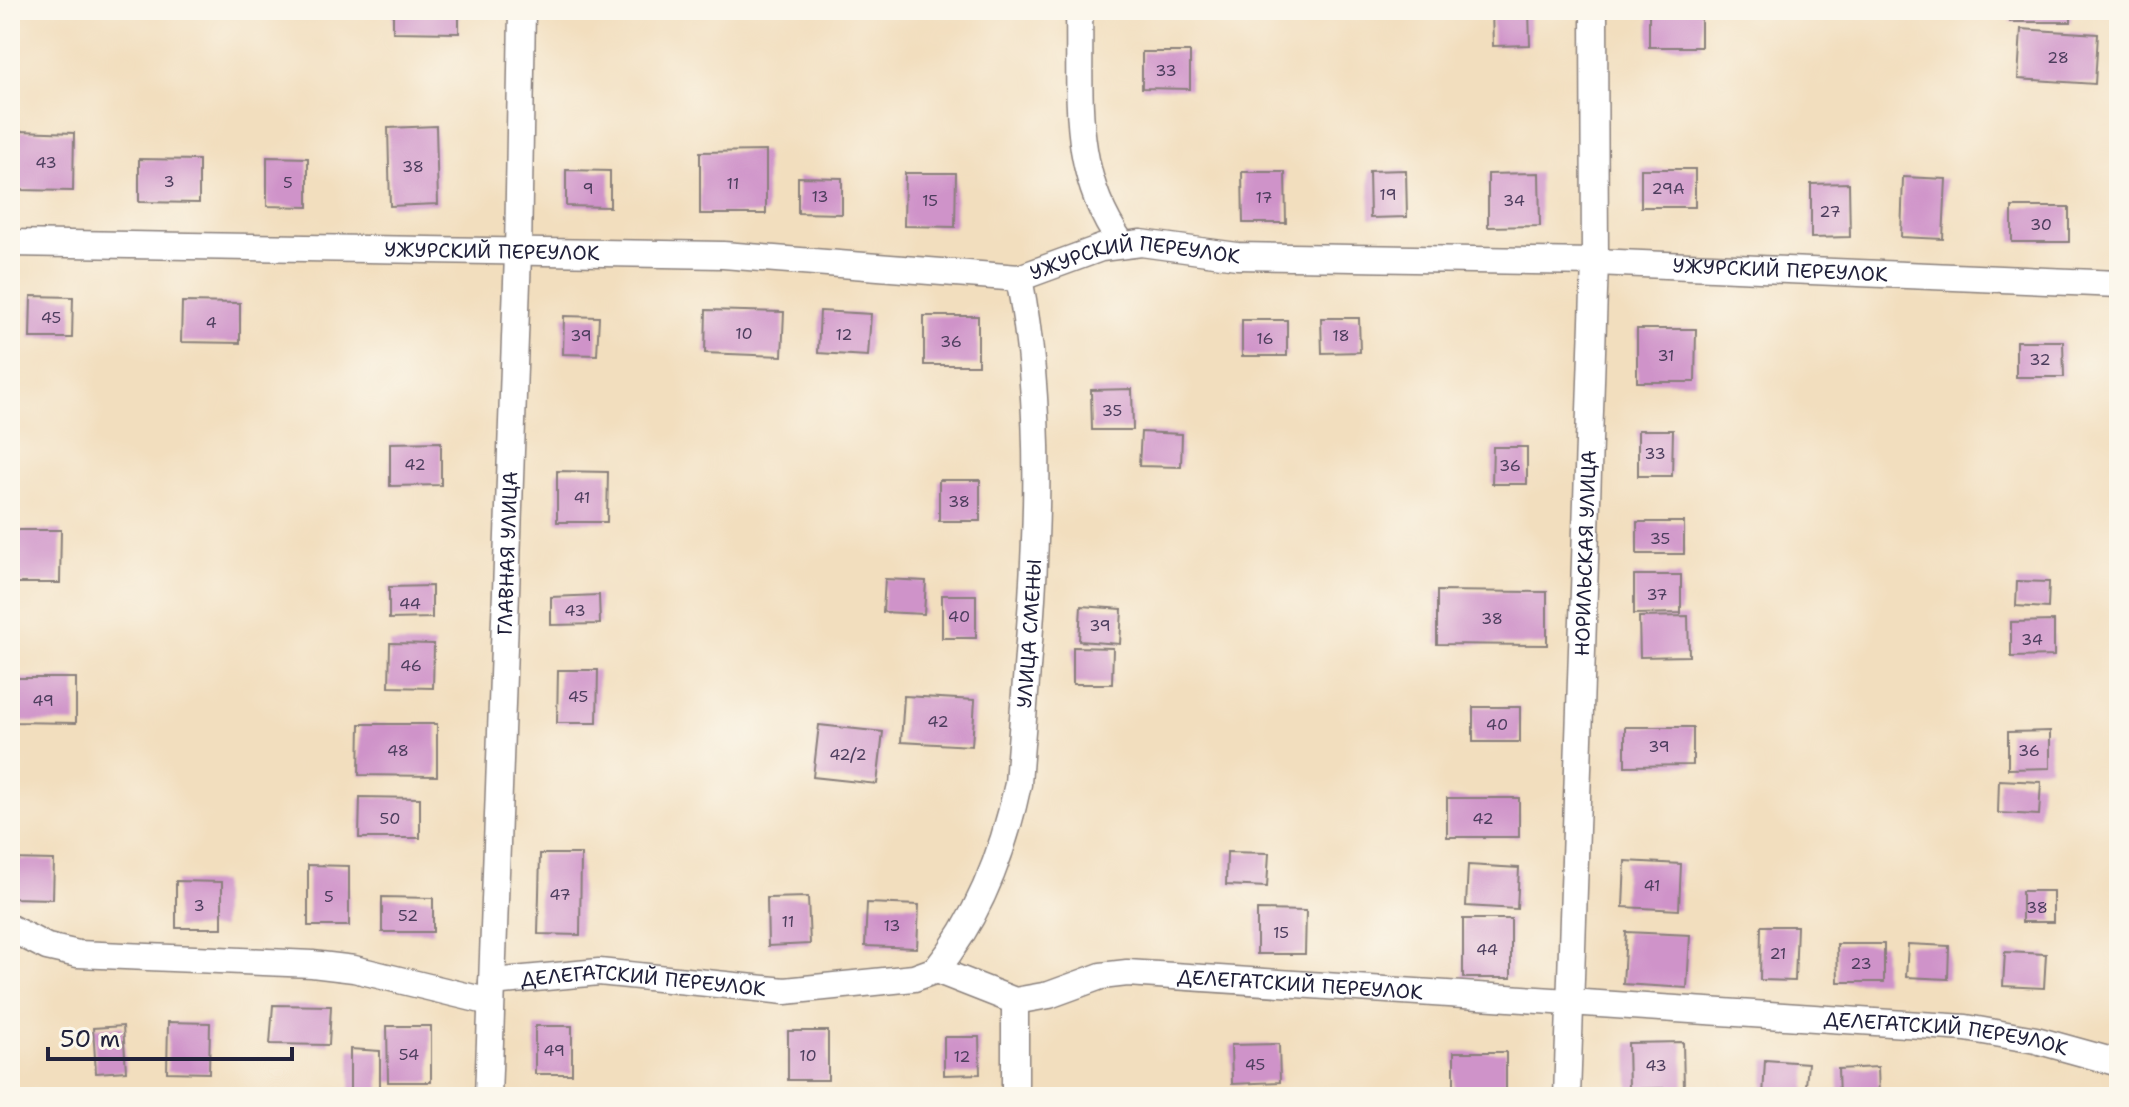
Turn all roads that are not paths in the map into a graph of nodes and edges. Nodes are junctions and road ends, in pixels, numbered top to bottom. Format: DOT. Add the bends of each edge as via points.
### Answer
graph roads {
  1 [pos="522,10"];
  2 [pos="1079,10"];
  3 [pos="1594,10"];
  4 [pos="10,243"];
  5 [pos="1121,243"];
  6 [pos="518,254"];
  7 [pos="1595,262"];
  8 [pos="1019,278"];
  9 [pos="2119,284"];
  10 [pos="10,928"];
  11 [pos="936,970"];
  12 [pos="491,992"];
  13 [pos="1015,1001"];
  14 [pos="1570,1004"];
  15 [pos="2119,1063"];
  16 [pos="488,1097"];
  17 [pos="1015,1097"];
  18 [pos="1567,1097"];
  1 -- 6 [label="street, ГЛАВНАЯ УЛИЦА"];
  2 -- 5 [label="street" via="1083,160 1103,218"];
  3 -- 7 [label="street, НОРИЛЬСКАЯ УЛИЦА"];
  4 -- 6 [label="street, УЖУРСКИЙ ПЕРЕУЛОК"];
  5 -- 7 [label="street, УЖУРСКИЙ ПЕРЕУЛОК" via="1237,256"];
  5 -- 8 [label="street, УЖУРСКИЙ ПЕРЕУЛОК"];
  6 -- 8 [label="street, УЖУРСКИЙ ПЕРЕУЛОК" via="723,255"];
  6 -- 12 [label="street, ГЛАВНАЯ УЛИЦА"];
  7 -- 9 [label="street, УЖУРСКИЙ ПЕРЕУЛОК"];
  7 -- 14 [label="street, НОРИЛЬСКАЯ УЛИЦА"];
  8 -- 11 [label="street, УЛИЦА СМЕНЫ" via="1034,364 1038,497 1018,784 1009,825 969,925"];
  10 -- 12 [label="street, ДЕЛЕГАТСКИЙ ПЕРЕУЛОК" via="47,947 78,954 312,964"];
  11 -- 12 [label="street, ДЕЛЕГАТСКИЙ ПЕРЕУЛОК" via="914,978 785,991 599,972"];
  11 -- 13 [label="street"];
  12 -- 16 [label="street, ГЛАВНАЯ УЛИЦА"];
  13 -- 14 [label="street, ДЕЛЕГАТСКИЙ ПЕРЕУЛОК" via="1127,973"];
  13 -- 17 [label="street"];
  14 -- 15 [label="street, ДЕЛЕГАТСКИЙ ПЕРЕУЛОК" via="1966,1028"];
  14 -- 18 [label="street, НОРИЛЬСКАЯ УЛИЦА"];
}
